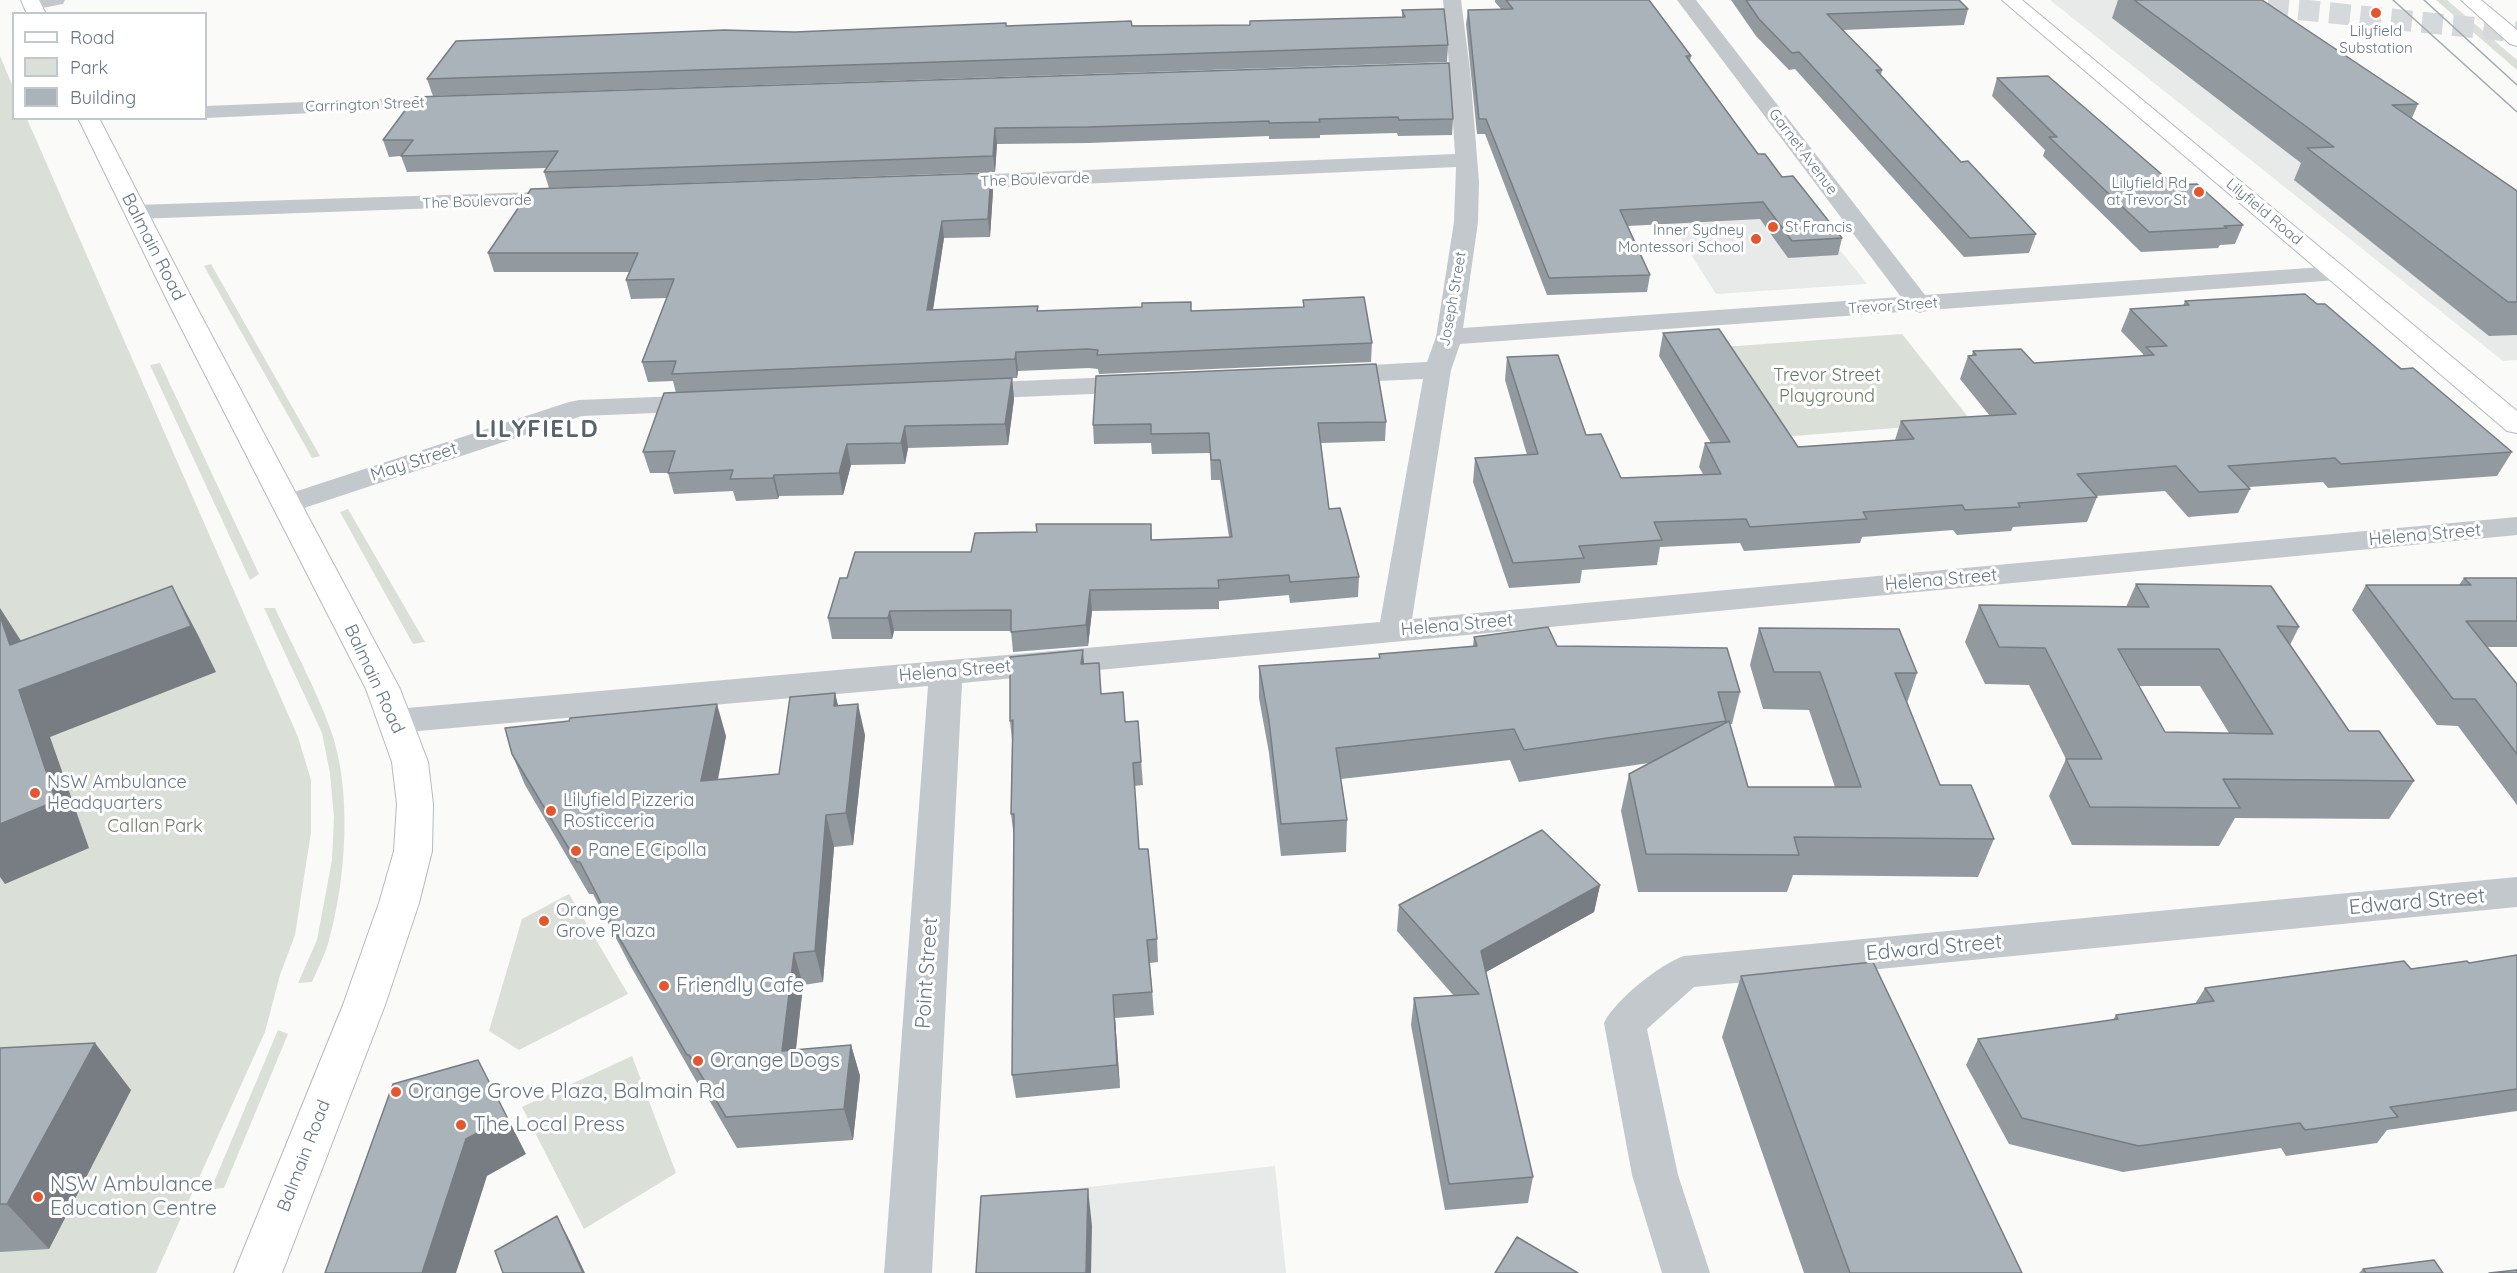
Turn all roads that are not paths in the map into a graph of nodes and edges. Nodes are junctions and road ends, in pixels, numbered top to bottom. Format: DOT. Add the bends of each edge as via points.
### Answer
graph roads {
  1 [pos="56,0"];
  2 [pos="1452,0"];
  3 [pos="1686,0"];
  4 [pos="2011,0"];
  5 [pos="2470,0"];
  6 [pos="33,6"];
  7 [pos="2517,40"];
  8 [pos="1460,70"];
  9 [pos="1381,73"];
  10 [pos="477,101"];
  11 [pos="207,112"];
  12 [pos="92,120"];
  13 [pos="1467,160"];
  14 [pos="923,184"];
  15 [pos="592,197"];
  16 [pos="135,213"];
  17 [pos="2337,273"];
  18 [pos="1920,304"];
  19 [pos="1449,337"];
  20 [pos="1438,370"];
  21 [pos="1307,376"];
  22 [pos="1164,382"];
  23 [pos="949,392"];
  24 [pos="734,401"];
  25 [pos="2517,425"];
  26 [pos="287,504"];
  27 [pos="2517,526"];
  28 [pos="1395,631"];
  29 [pos="946,672"];
  30 [pos="396,721"];
  31 [pos="2517,892"];
  32 [pos="258,1273"];
  33 [pos="908,1273"];
  34 [pos="1686,1273"];
  1 -- 6 [label="street"];
  2 -- 8 [label="street, Joseph Street"];
  3 -- 18 [label="street, Garnet Avenue"];
  4 -- 17 [label="main road, Lilyfield Road"];
  5 -- 7 [label="main road"];
  8 -- 9 [label="street"];
  8 -- 13 [label="street, Joseph Street"];
  10 -- 11 [label="street, Carrington Street"];
  12 -- 16 [label="main road, Balmain Road"];
  13 -- 14 [label="street, The Boulevarde"];
  13 -- 19 [label="street, Joseph Street" via="1466,222"];
  15 -- 16 [label="street, The Boulevarde"];
  16 -- 26 [label="main road, Balmain Road"];
  17 -- 18 [label="street, Trevor Street"];
  17 -- 25 [label="main road, Lilyfield Road"];
  18 -- 19 [label="street, Trevor Street"];
  19 -- 20 [label="street, Joseph Street"];
  20 -- 21 [label="street"];
  20 -- 28 [label="street, Joseph Street"];
  22 -- 23 [label="street"];
  24 -- 26 [label="street, May Street" via="579,408"];
  26 -- 30 [label="main road, Balmain Road"];
  27 -- 28 [label="street, Helena Street"];
  28 -- 29 [label="street, Helena Street"];
  29 -- 30 [label="street, Helena Street"];
  29 -- 33 [label="street, Point Street"];
  30 -- 32 [label="main road, Balmain Road" via="410,762 415,804 413,851 386,946"];
  31 -- 34 [label="street, Edward Street" via="1684,972 1625,1023 1656,1175"];
}
